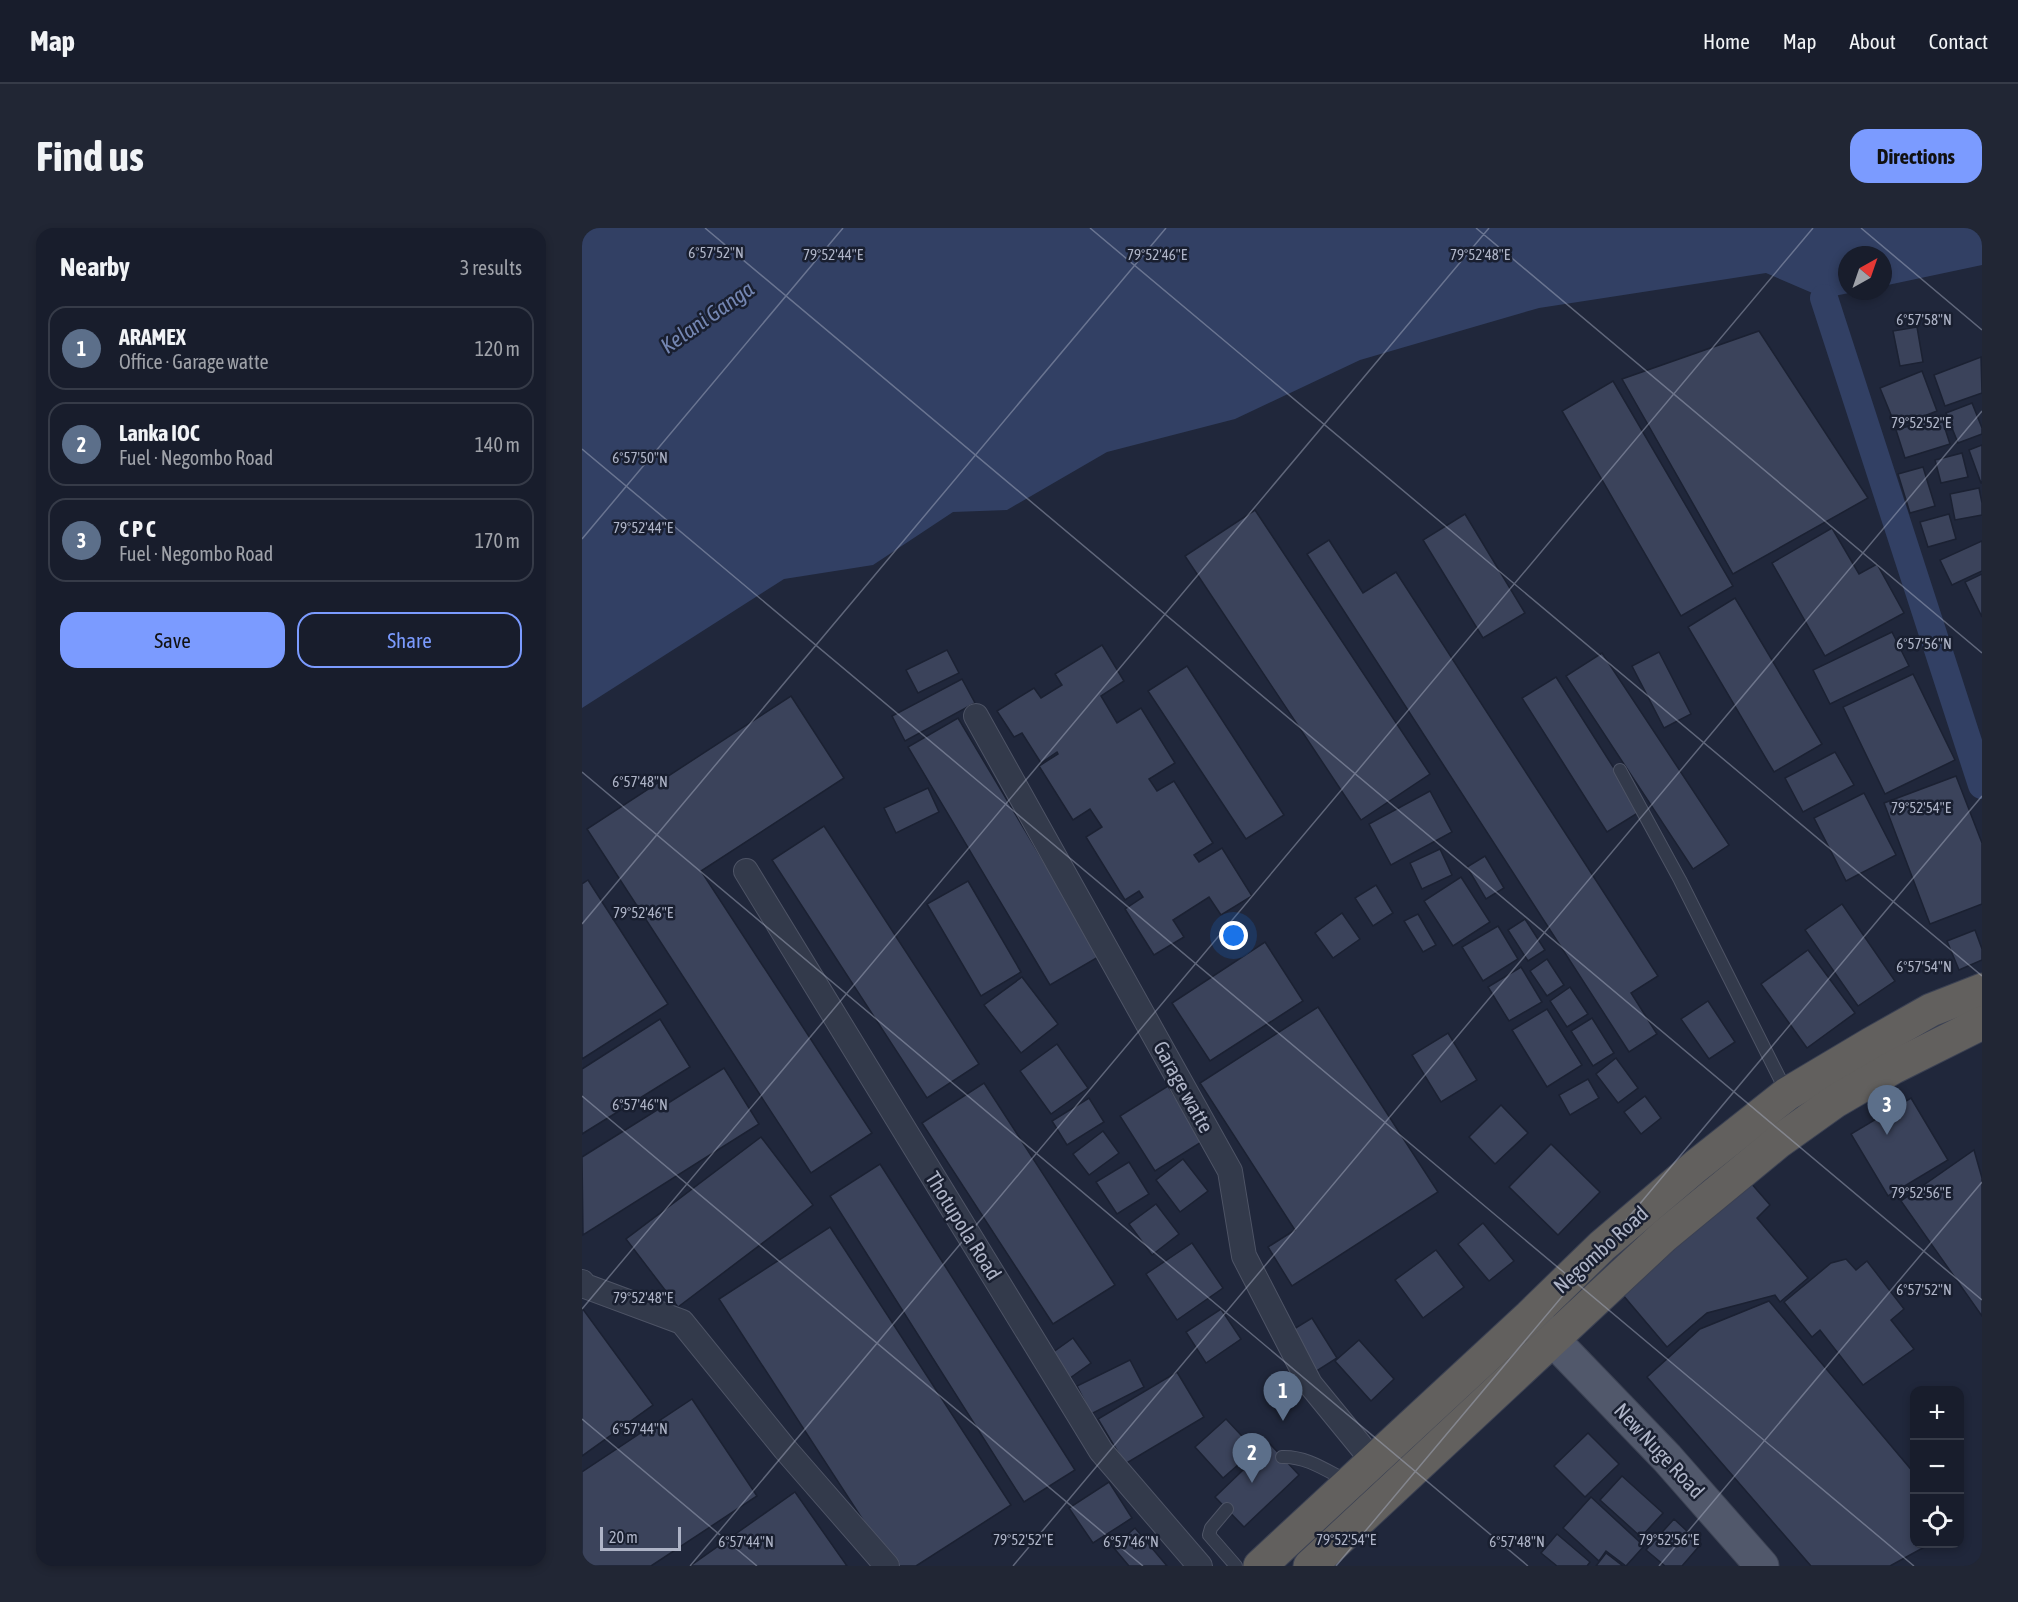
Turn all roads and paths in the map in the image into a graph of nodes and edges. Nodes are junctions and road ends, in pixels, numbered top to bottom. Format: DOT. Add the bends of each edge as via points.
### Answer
graph roads {
  1 [pos="976,716"];
  2 [pos="1620,770"];
  3 [pos="746,871"];
  4 [pos="1982,990"];
  5 [pos="1982,1023"];
  6 [pos="1787,1094"];
  7 [pos="582,1282"];
  8 [pos="1530,1316"];
  9 [pos="1553,1339"];
  10 [pos="1282,1456"];
  11 [pos="1361,1472"];
  12 [pos="1227,1509"];
  13 [pos="887,1566"];
  14 [pos="1200,1566"];
  15 [pos="1236,1566"];
  16 [pos="1260,1566"];
  17 [pos="1310,1566"];
  18 [pos="1762,1566"];
  1 -- 11 [label="street, Garage watte" via="1230,1171 1244,1256"];
  2 -- 6 [label="lane"];
  3 -- 14 [label="street, Thotupola Road" via="1101,1451"];
  4 -- 6 [label="highway, Negombo Road" via="1931,1010"];
  5 -- 9 [label="highway, Negombo Road" via="1844,1096 1778,1142 1664,1236"];
  6 -- 8 [label="highway, Negombo Road" via="1602,1246"];
  7 -- 13 [label="street" via="682,1322 784,1449"];
  8 -- 9 [label="main road, New Nuge Road"];
  8 -- 11 [label="highway, Negombo Road"];
  9 -- 17 [label="highway, Negombo Road"];
  9 -- 18 [label="main road, New Nuge Road" via="1667,1458"];
  10 -- 11 [label="lane"];
  11 -- 16 [label="highway, Negombo Road"];
  12 -- 15 [label="lane" via="1209,1534"];
}
